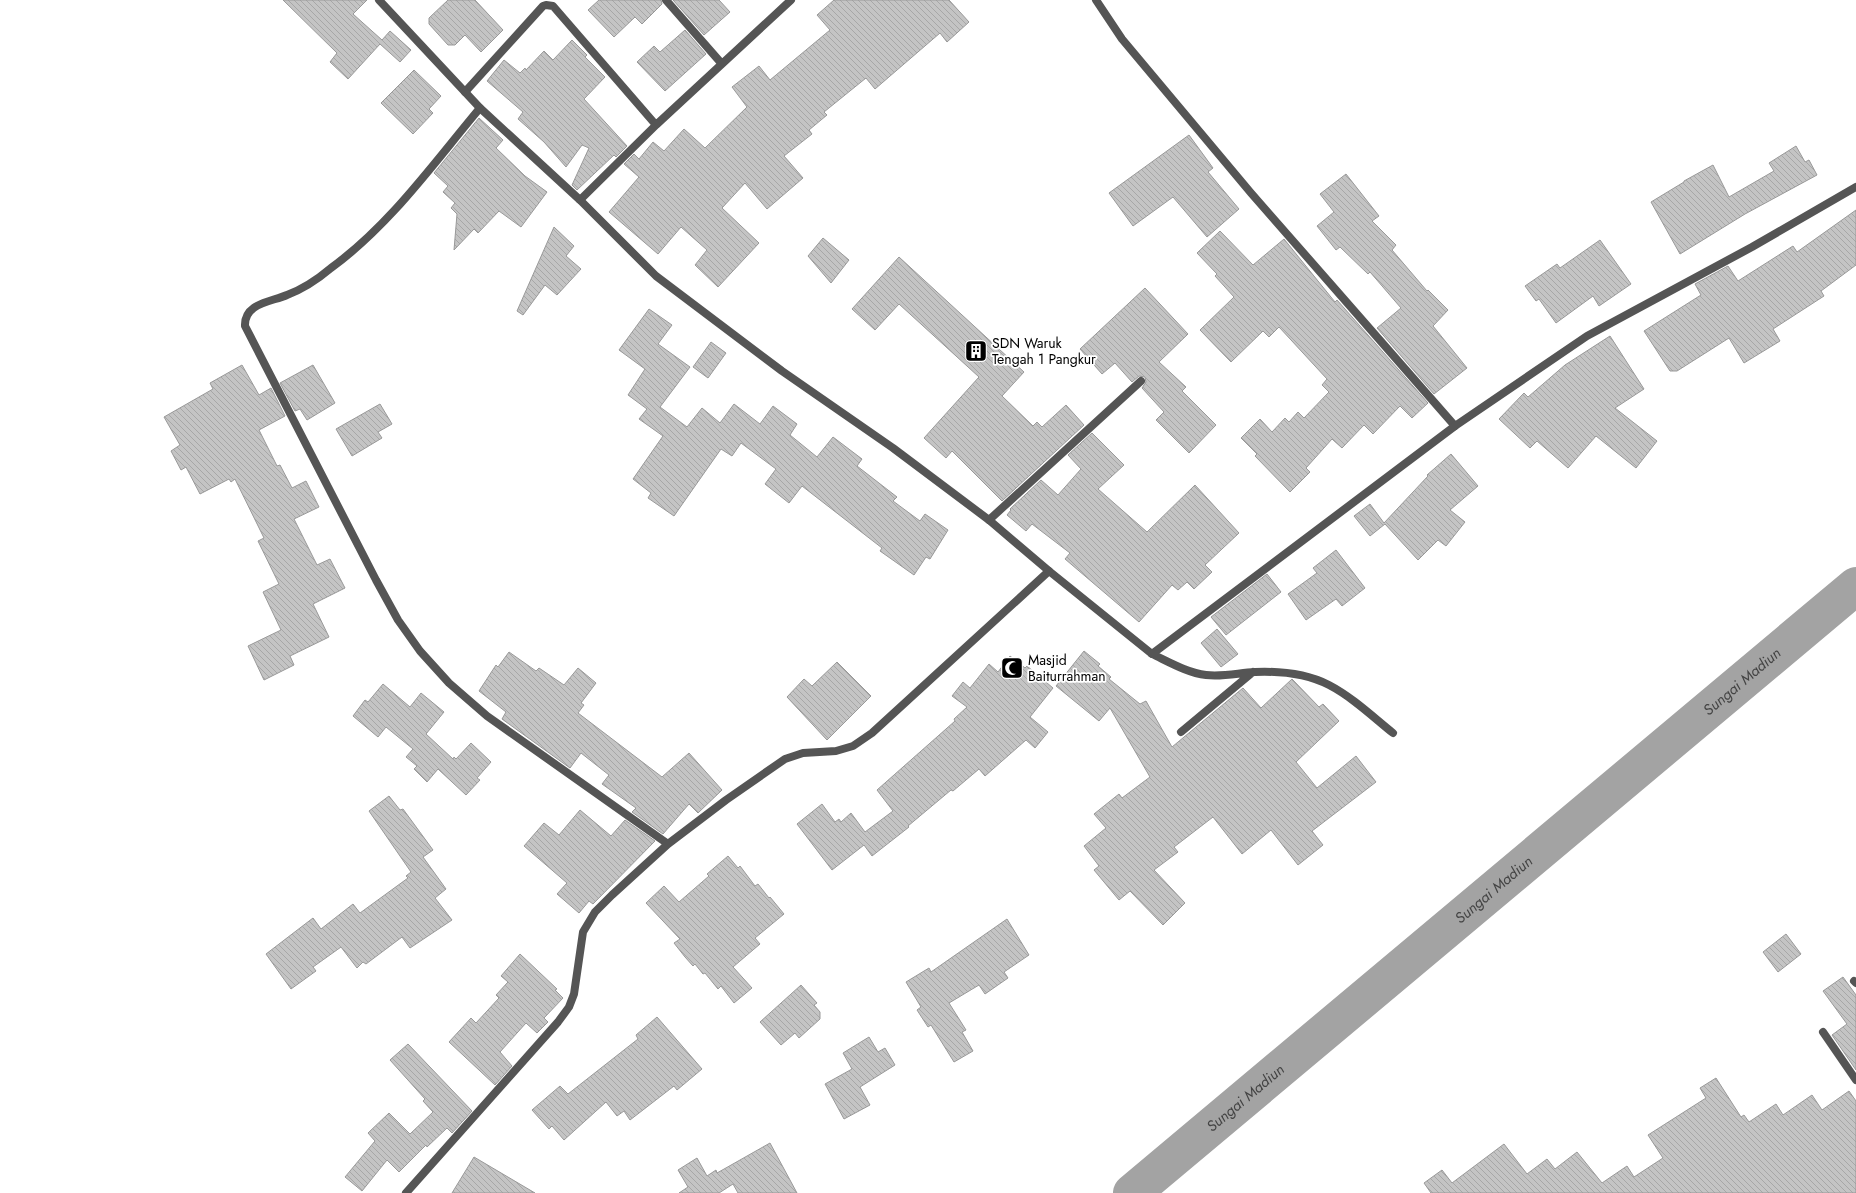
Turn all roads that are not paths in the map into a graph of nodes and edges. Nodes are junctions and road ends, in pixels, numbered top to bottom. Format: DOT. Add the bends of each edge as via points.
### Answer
graph roads {
  1 [pos="379,0"];
  2 [pos="666,0"];
  3 [pos="790,0"];
  4 [pos="1096,0"];
  5 [pos="722,64"];
  6 [pos="465,92"];
  7 [pos="480,108"];
  8 [pos="656,125"];
  9 [pos="1856,187"];
  10 [pos="580,200"];
  11 [pos="1141,382"];
  12 [pos="1455,426"];
  13 [pos="989,520"];
  14 [pos="1048,571"];
  15 [pos="1152,654"];
  16 [pos="1253,672"];
  17 [pos="1181,732"];
  18 [pos="1393,733"];
  19 [pos="668,844"];
  20 [pos="1824,1032"];
  21 [pos="1856,1080"];
  22 [pos="406,1193"];
  1 -- 6 [label="street"];
  2 -- 5 [label="street"];
  3 -- 5 [label="street"];
  4 -- 12 [label="street" via="1122,39 1246,187"];
  5 -- 8 [label="street"];
  6 -- 7 [label="street"];
  6 -- 8 [label="street" via="543,6 553,6"];
  7 -- 10 [label="street"];
  7 -- 19 [label="street" via="391,215 356,250 318,279 287,295 262,302 249,312 245,326 376,580 398,620 420,651 449,683 487,716"];
  8 -- 10 [label="street"];
  9 -- 12 [label="street" via="1752,247 1587,336"];
  10 -- 13 [label="street" via="656,276 782,371 893,448"];
  11 -- 13 [label="street"];
  12 -- 15 [label="street"];
  13 -- 14 [label="street"];
  14 -- 15 [label="street"];
  14 -- 19 [label="street" via="872,733 853,746 836,751 803,753 785,759"];
  15 -- 16 [label="street" via="1205,675 1229,676"];
  16 -- 17 [label="street"];
  16 -- 18 [label="street" via="1284,673 1328,685"];
  19 -- 22 [label="street" via="595,912 583,932 574,994 569,1007 558,1022"];
  20 -- 21 [label="street"];
}
